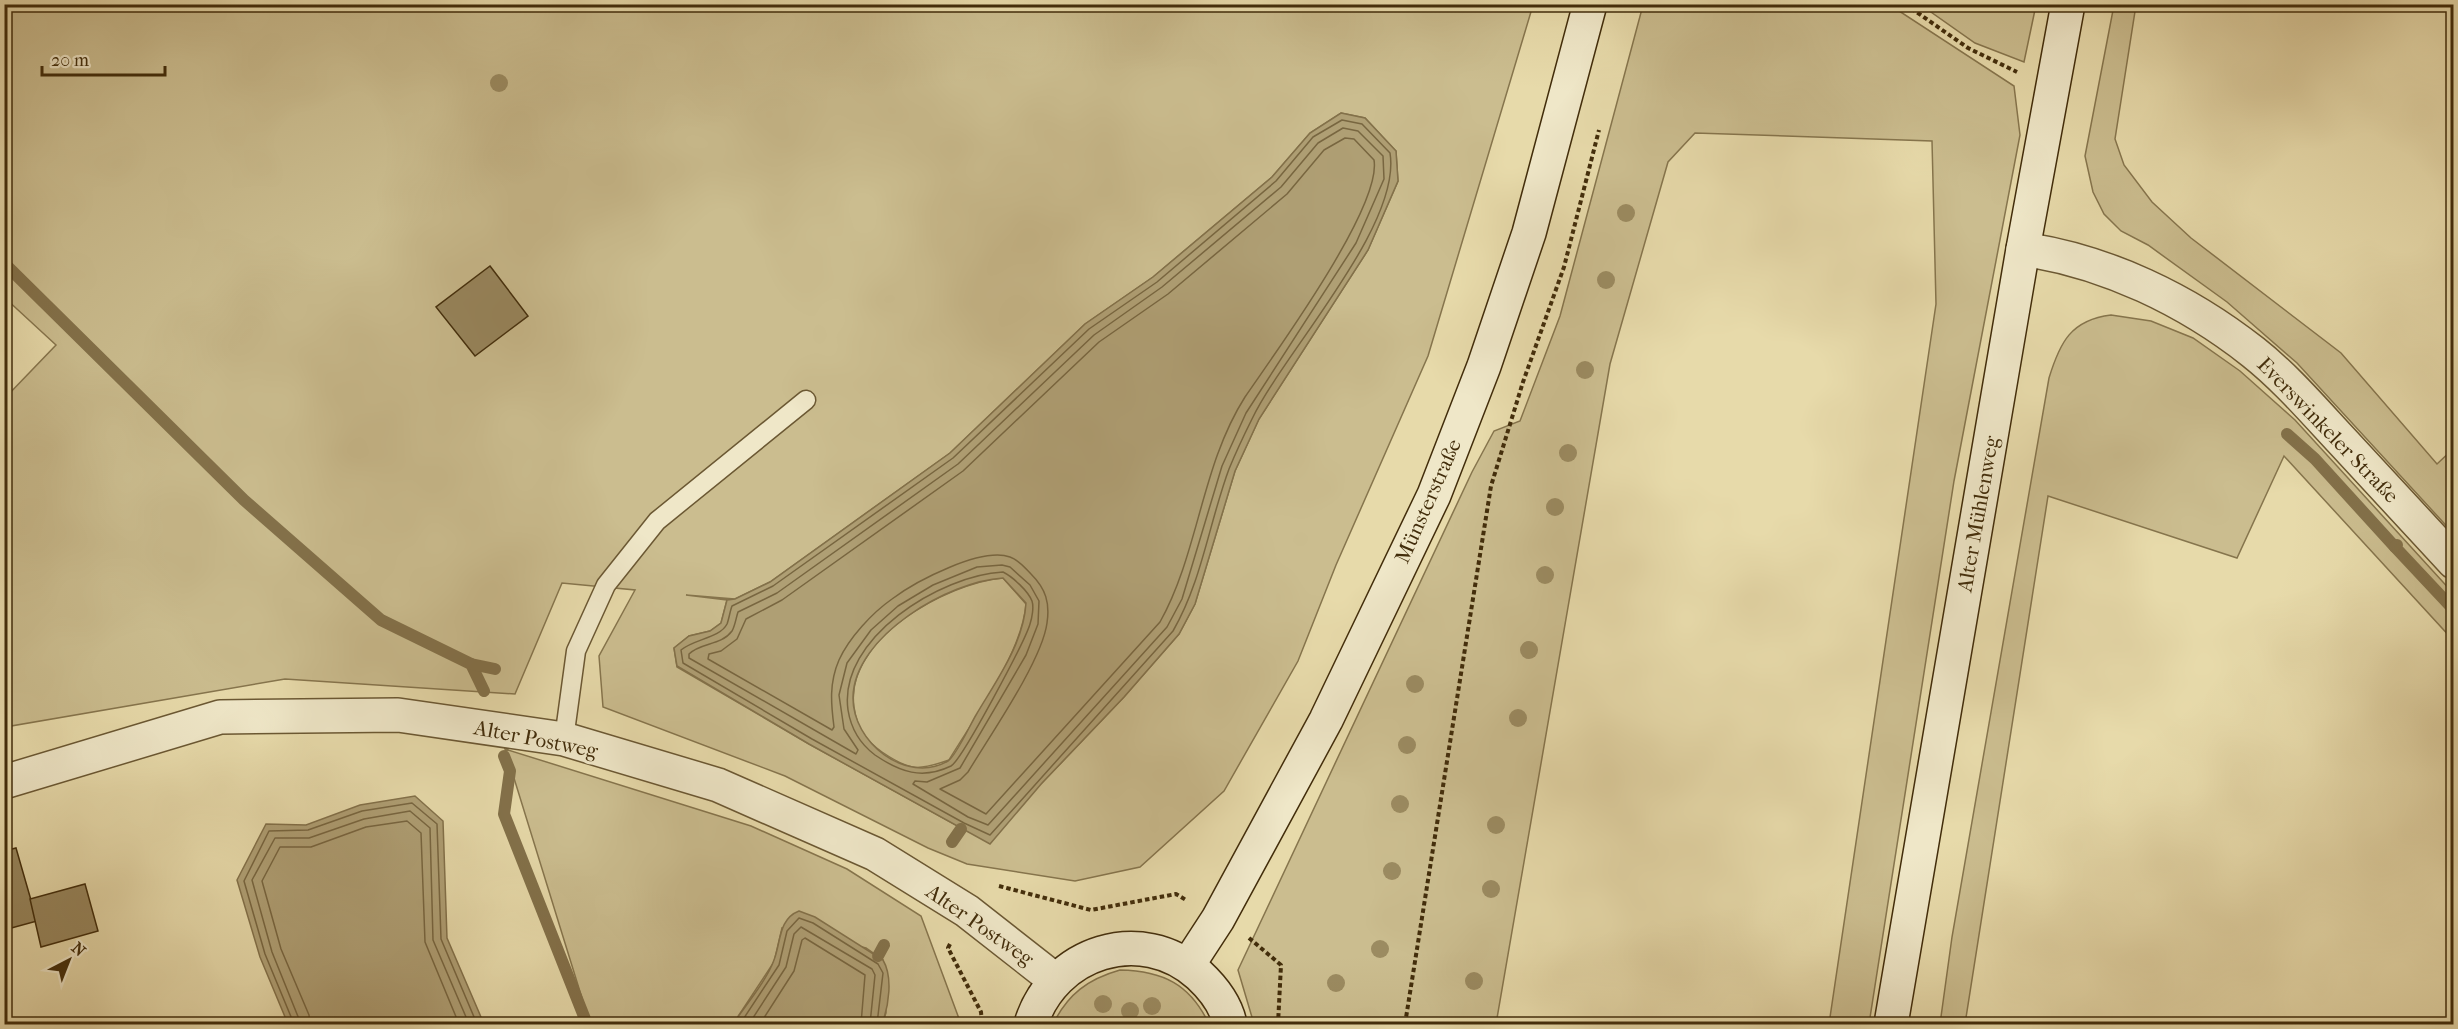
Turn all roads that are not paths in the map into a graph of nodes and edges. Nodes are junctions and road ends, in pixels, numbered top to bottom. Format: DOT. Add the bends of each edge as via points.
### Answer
graph roads {
  1 [pos="1590,4"];
  2 [pos="2068,4"];
  3 [pos="2023,249"];
  4 [pos="806,400"];
  5 [pos="2454,562"];
  6 [pos="564,739"];
  7 [pos="4,782"];
  8 [pos="1188,965"];
  9 [pos="1055,980"];
  10 [pos="1031,1024"];
  11 [pos="1230,1024"];
  12 [pos="1891,1024"];
  1 -- 8 [label="street, Münsterstraße" via="1529,234 1434,495 1326,720 1218,919"];
  2 -- 3 [label="street, Alter Mühlenweg"];
  3 -- 5 [label="street, Everswinkeler Straße" via="2051,253 2157,292 2200,315 2253,352 2299,395"];
  3 -- 12 [label="street, Alter Mühlenweg"];
  4 -- 6 [label="lane" via="657,521 606,585 576,651"];
  6 -- 7 [label="street, Alter Postweg" via="398,715 220,717"];
  6 -- 9 [label="street, Alter Postweg" via="718,785 875,854 967,911"];
  8 -- 9 [label="street" via="1155,951 1119,948 1084,958"];
  8 -- 11 [label="street" via="1212,987"];
  9 -- 10 [label="street" via="1036,1007"];
}
